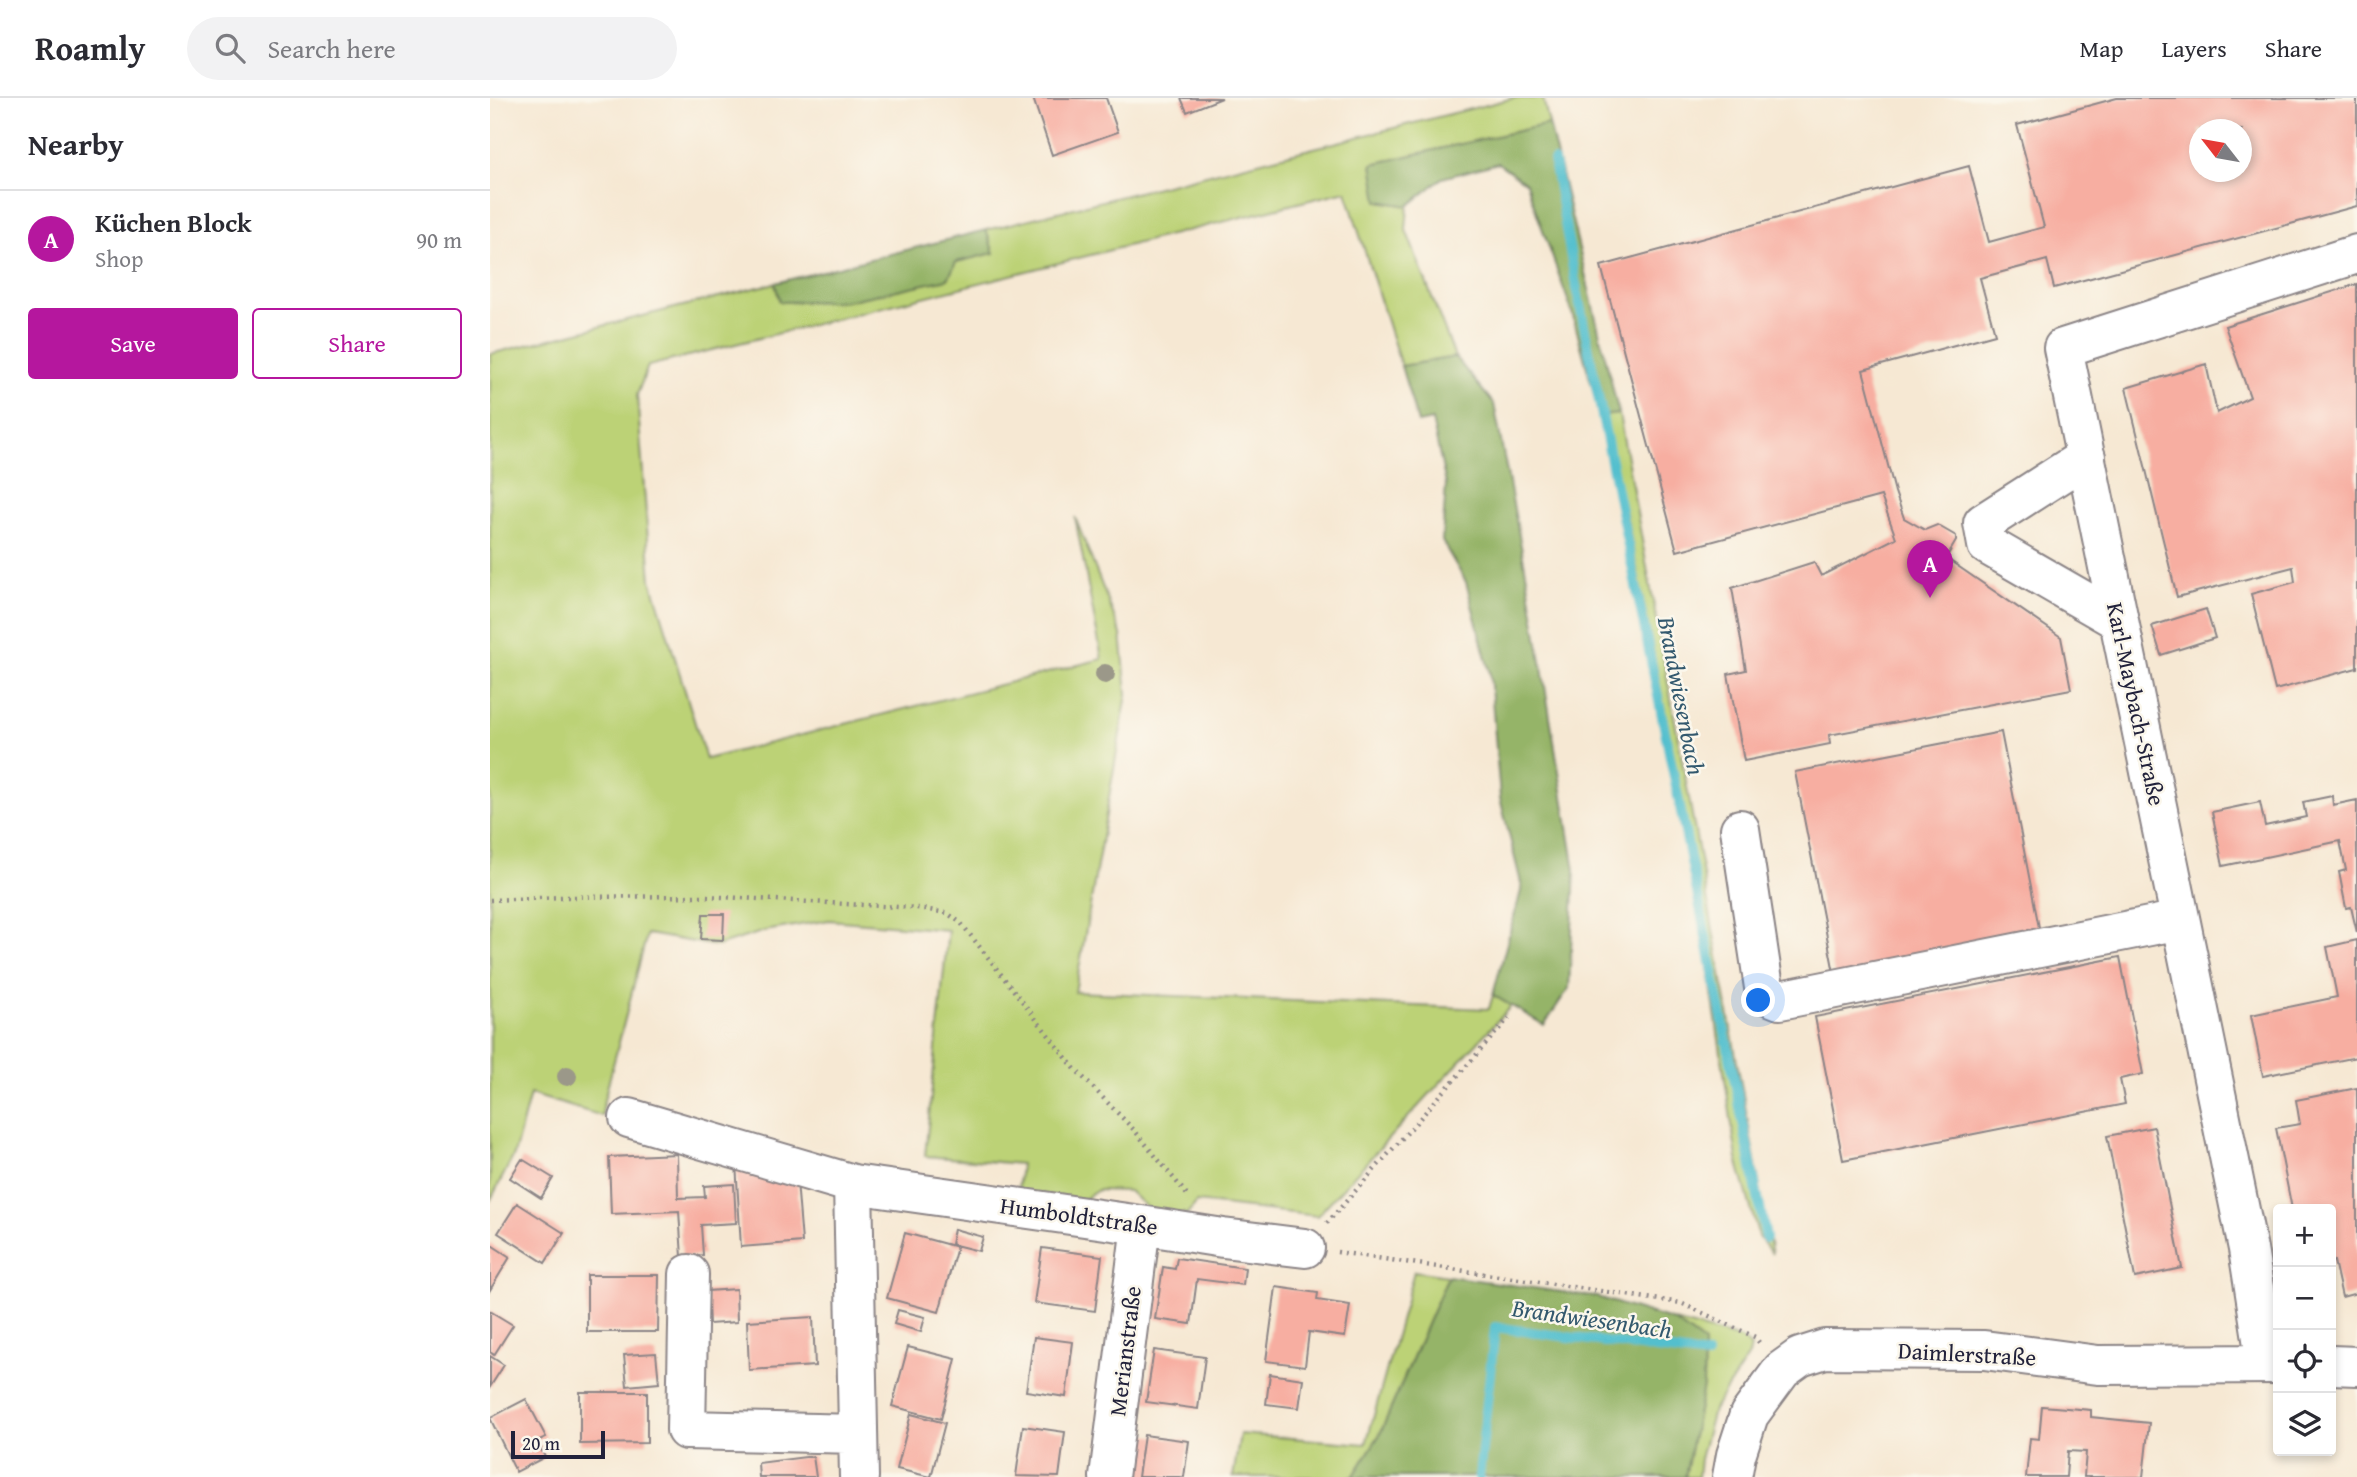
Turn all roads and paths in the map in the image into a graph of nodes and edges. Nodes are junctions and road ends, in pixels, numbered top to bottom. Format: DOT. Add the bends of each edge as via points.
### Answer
graph roads {
  1 [pos="2357,254"];
  2 [pos="2085,457"];
  3 [pos="2119,621"];
  4 [pos="1740,829"];
  5 [pos="490,900"];
  6 [pos="2180,920"];
  7 [pos="1509,1018"];
  8 [pos="629,1118"];
  9 [pos="853,1184"];
  10 [pos="1141,1224"];
  11 [pos="1223,1238"];
  12 [pos="1305,1248"];
  13 [pos="689,1274"];
  14 [pos="2272,1364"];
  15 [pos="2336,1365"];
  16 [pos="2357,1366"];
  17 [pos="1782,1370"];
  18 [pos="858,1434"];
  19 [pos="859,1477"];
  20 [pos="1110,1477"];
  21 [pos="1732,1477"];
  1 -- 2 [label="street, Karl-Maybach-Straße" via="2063,348"];
  2 -- 3 [label="street, Karl-Maybach-Straße"];
  2 -- 3 [label="street" via="1983,523 1987,545"];
  3 -- 6 [label="street, Karl-Maybach-Straße"];
  4 -- 6 [label="street" via="1765,994 1780,1000"];
  5 -- 11 [label="path" via="705,895 947,913 961,923 1074,1069 1135,1131"];
  6 -- 14 [label="street, Karl-Maybach-Straße"];
  7 -- 12 [label="path"];
  8 -- 9 [label="street, Humboldtstraße"];
  9 -- 10 [label="street, Humboldtstraße"];
  9 -- 18 [label="street"];
  10 -- 11 [label="street, Humboldtstraße"];
  10 -- 20 [label="street, Merianstraße"];
  11 -- 12 [label="street, Humboldtstraße"];
  12 -- 17 [label="path" via="1681,1303 1755,1338"];
  13 -- 18 [label="street" via="686,1430"];
  14 -- 17 [label="street, Daimlerstraße" via="2098,1365 1984,1350 1825,1349 1800,1357"];
  15 -- 16 [label="street"];
  17 -- 21 [label="street, Daimlerstraße" via="1749,1415"];
  18 -- 19 [label="street"];
}
